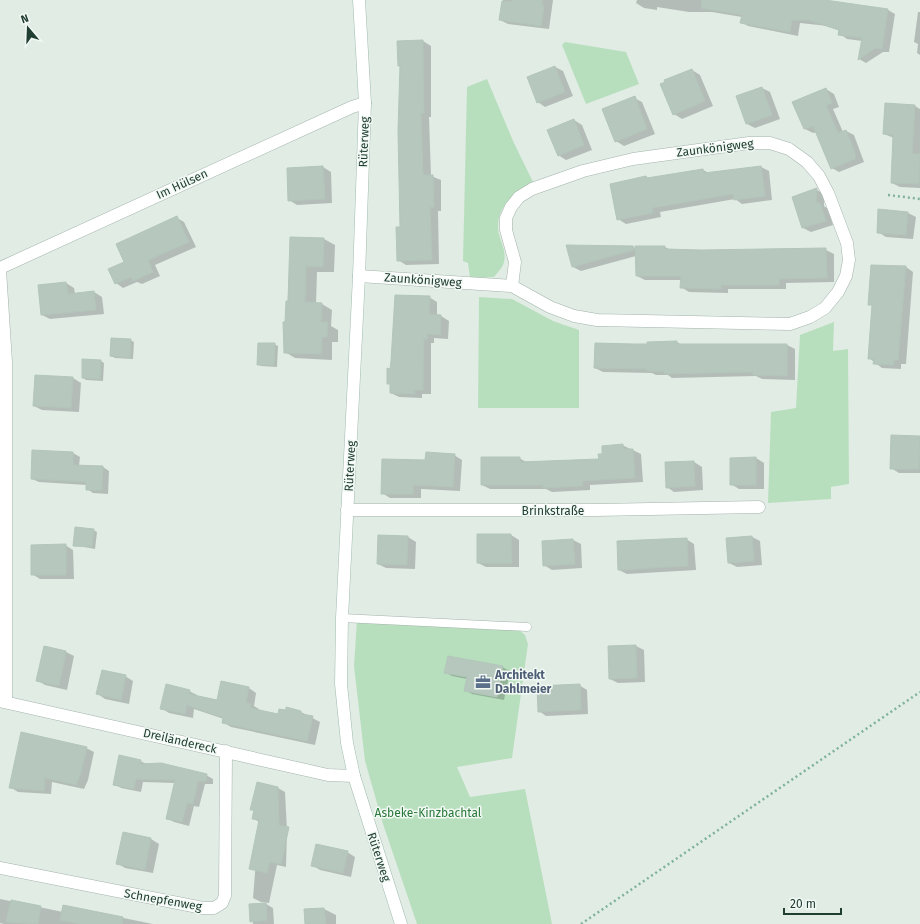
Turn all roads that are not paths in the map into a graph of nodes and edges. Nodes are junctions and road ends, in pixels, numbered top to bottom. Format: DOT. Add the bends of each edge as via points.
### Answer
graph roads {
  1 [pos="359,0"];
  2 [pos="366,103"];
  3 [pos="0,269"];
  4 [pos="359,276"];
  5 [pos="512,286"];
  6 [pos="759,507"];
  7 [pos="348,510"];
  8 [pos="342,618"];
  9 [pos="527,627"];
  10 [pos="3,701"];
  11 [pos="226,751"];
  12 [pos="354,776"];
  13 [pos="0,868"];
  14 [pos="401,924"];
  1 -- 2 [label="street, Rüterweg"];
  2 -- 3 [label="street, Im Hülsen" via="352,106"];
  2 -- 4 [label="street, Rüterweg"];
  3 -- 10 [label="street, Dreiländereck" via="6,362"];
  4 -- 5 [label="street, Zaunkönigweg"];
  4 -- 7 [label="street, Rüterweg"];
  5 -- 5 [label="street, Zaunkönigweg" via="550,307 574,316 597,320 790,324 825,308 838,292 846,276 849,260 847,243 828,192 819,176 807,162 790,150 770,143 749,143 606,164 532,189 519,197 506,218 506,230 515,262"];
  6 -- 7 [label="street, Brinkstraße" via="368,512"];
  7 -- 8 [label="street, Rüterweg"];
  8 -- 9 [label="lane"];
  8 -- 12 [label="street, Rüterweg" via="341,684 347,743"];
  10 -- 11 [label="street, Dreiländereck"];
  11 -- 12 [label="street, Dreiländereck" via="328,775"];
  11 -- 13 [label="street, Schnepfenweg" via="225,896 222,903 214,908 203,908"];
  12 -- 14 [label="street, Rüterweg"];
}
